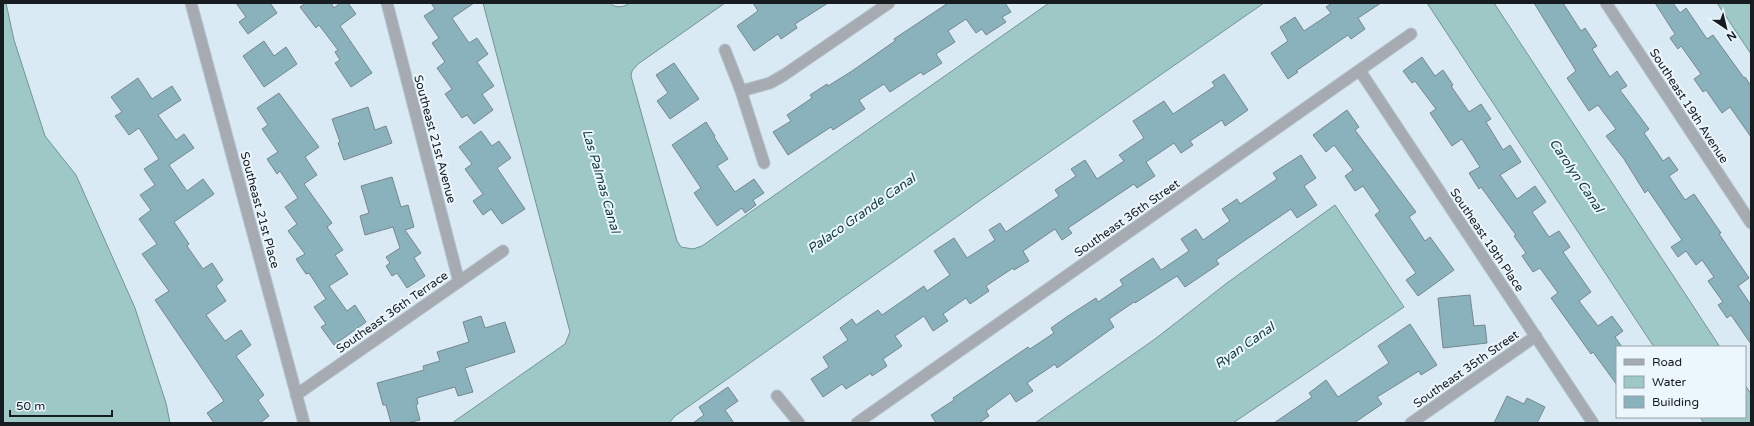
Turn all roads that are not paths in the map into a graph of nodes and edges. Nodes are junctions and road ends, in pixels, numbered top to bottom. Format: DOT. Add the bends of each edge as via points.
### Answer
graph roads {
  1 [pos="191,3"];
  2 [pos="386,3"];
  3 [pos="889,3"];
  4 [pos="1606,3"];
  5 [pos="1411,34"];
  6 [pos="725,50"];
  7 [pos="1360,71"];
  8 [pos="742,91"];
  9 [pos="764,163"];
  10 [pos="1751,223"];
  11 [pos="503,251"];
  12 [pos="459,282"];
  13 [pos="1536,336"];
  14 [pos="296,395"];
  15 [pos="777,396"];
  16 [pos="304,423"];
  17 [pos="799,423"];
  18 [pos="857,423"];
  19 [pos="1411,423"];
  20 [pos="1593,423"];
  1 -- 14 [label="street, Southeast 21st Place"];
  2 -- 12 [label="street, Southeast 21st Avenue"];
  3 -- 8 [label="street" via="784,75 770,83"];
  4 -- 10 [label="street, Southeast 19th Avenue"];
  5 -- 7 [label="street, Southeast 36th Street"];
  6 -- 8 [label="street"];
  7 -- 13 [label="street, Southeast 19th Place"];
  7 -- 18 [label="street, Southeast 36th Street"];
  8 -- 9 [label="street"];
  11 -- 12 [label="street, Southeast 36th Terrace"];
  12 -- 14 [label="street, Southeast 36th Terrace"];
  13 -- 19 [label="street, Southeast 35th Street"];
  13 -- 20 [label="street, Southeast 19th Place"];
  14 -- 16 [label="street, Southeast 21st Place"];
  15 -- 17 [label="street"];
}
